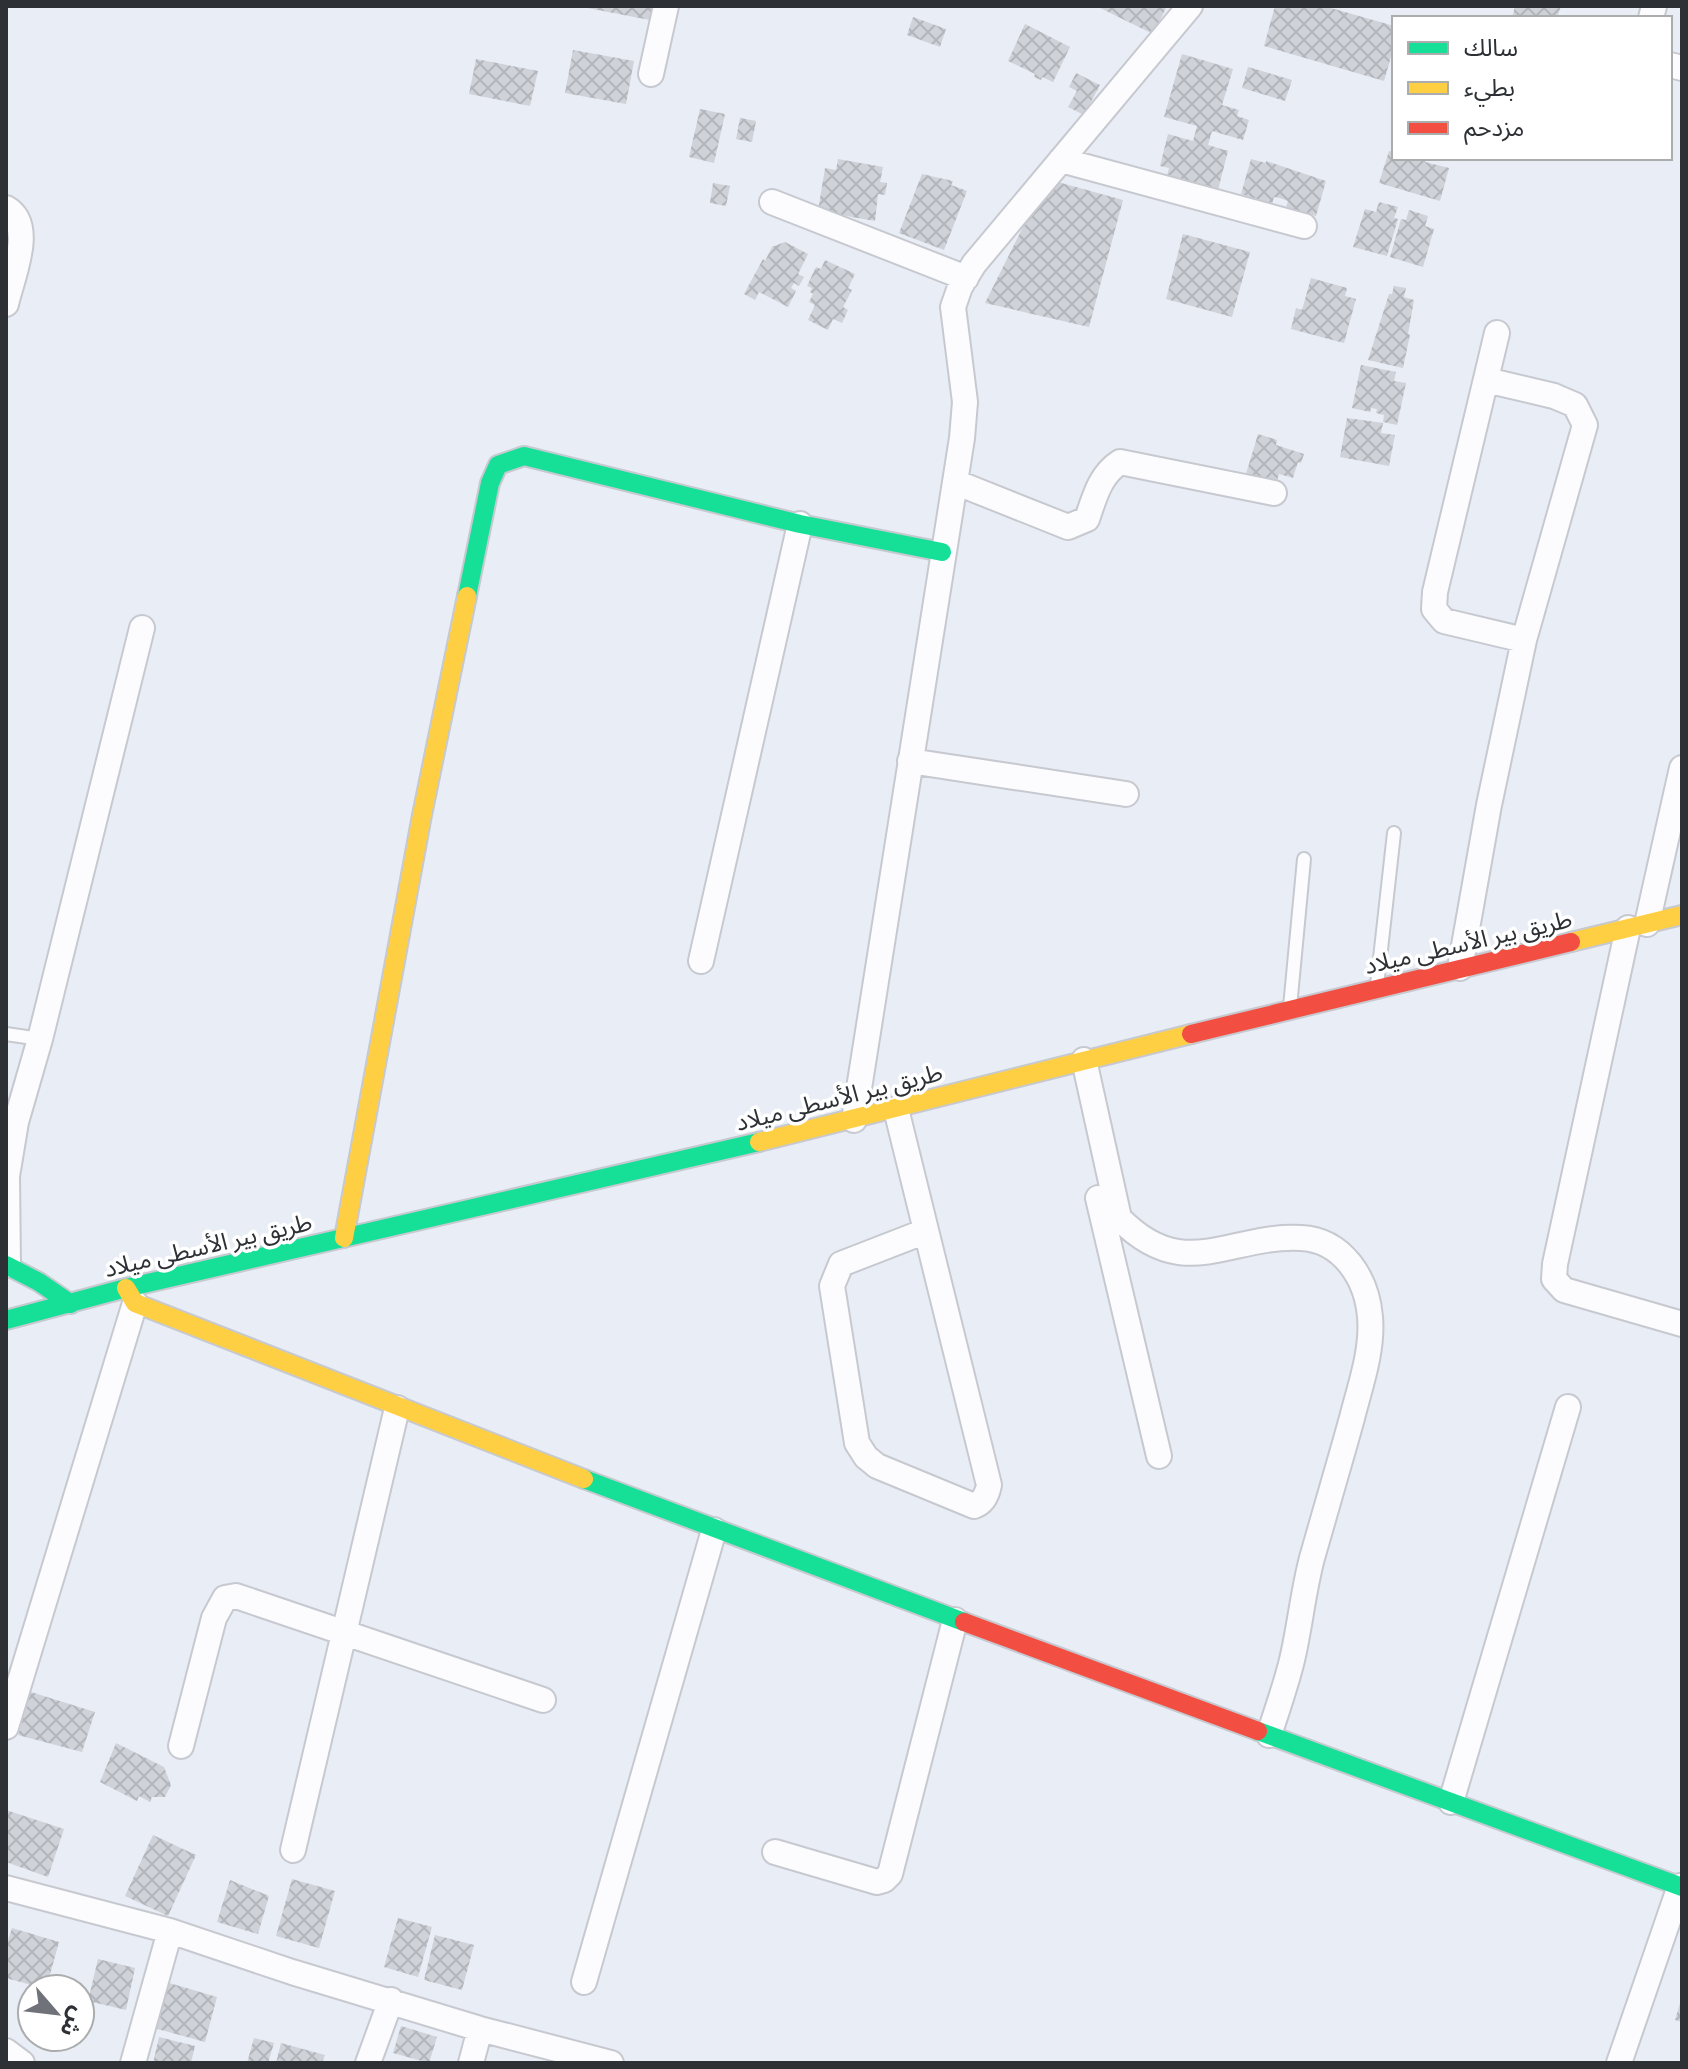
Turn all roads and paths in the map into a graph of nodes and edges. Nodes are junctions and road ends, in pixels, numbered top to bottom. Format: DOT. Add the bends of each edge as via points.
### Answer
graph roads {
  1 [pos="666,6"];
  2 [pos="1190,6"];
  3 [pos="651,74"];
  4 [pos="1061,160"];
  5 [pos="772,202"];
  6 [pos="6,208"];
  7 [pos="1304,226"];
  8 [pos="966,278"];
  9 [pos="6,304"];
  10 [pos="1497,333"];
  11 [pos="1486,380"];
  12 [pos="955,482"];
  13 [pos="1274,493"];
  14 [pos="800,524"];
  15 [pos="942,552"];
  16 [pos="142,628"];
  17 [pos="1524,640"];
  18 [pos="910,761"];
  19 [pos="1682,768"];
  20 [pos="1126,794"];
  21 [pos="1394,833"];
  22 [pos="1304,859"];
  23 [pos="1682,915"];
  24 [pos="1637,926"];
  25 [pos="701,961"];
  26 [pos="1460,968"];
  27 [pos="1377,988"];
  28 [pos="1290,1009"];
  29 [pos="6,1034"];
  30 [pos="40,1039"];
  31 [pos="1084,1060"];
  32 [pos="896,1109"];
  33 [pos="1096,1118"];
  34 [pos="854,1120"];
  35 [pos="8,1145"];
  36 [pos="926,1231"];
  37 [pos="344,1238"];
  38 [pos="7,1265"];
  39 [pos="130,1295"];
  40 [pos="71,1304"];
  41 [pos="6,1320"];
  42 [pos="1682,1324"];
  43 [pos="1568,1407"];
  44 [pos="397,1408"];
  45 [pos="1159,1456"];
  46 [pos="714,1530"];
  47 [pos="955,1620"];
  48 [pos="343,1632"];
  49 [pos="543,1700"];
  50 [pos="6,1727"];
  51 [pos="1269,1735"];
  52 [pos="181,1746"];
  53 [pos="1451,1802"];
  54 [pos="293,1850"];
  55 [pos="775,1852"];
  56 [pos="1681,1887"];
  57 [pos="6,1888"];
  58 [pos="170,1931"];
  59 [pos="584,1982"];
  60 [pos="391,2000"];
  61 [pos="480,2029"];
  62 [pos="6,2051"];
  63 [pos="22,2063"];
  64 [pos="133,2063"];
  65 [pos="368,2063"];
  66 [pos="471,2063"];
  67 [pos="611,2063"];
  68 [pos="1619,2063"];
  1 -- 3 [label="street"];
  2 -- 4 [label="street"];
  4 -- 7 [label="street"];
  4 -- 8 [label="street"];
  5 -- 8 [label="street"];
  6 -- 9 [label="street" via="20,223 21,239"];
  8 -- 12 [label="street" via="953,307 965,402"];
  10 -- 11 [label="street"];
  11 -- 17 [label="street" via="1434,609 1444,621"];
  11 -- 17 [label="street" via="1575,405 1585,425"];
  12 -- 13 [label="street" via="1068,527 1087,519 1100,483 1120,462"];
  12 -- 15 [label="street"];
  14 -- 15 [label="street"];
  14 -- 25 [label="street"];
  14 -- 37 [label="street" via="524,456 498,465 422,815"];
  15 -- 18 [label="street"];
  16 -- 30 [label="street"];
  17 -- 26 [label="street"];
  18 -- 20 [label="street"];
  18 -- 34 [label="street"];
  19 -- 24 [label="street"];
  21 -- 27 [label="lane"];
  22 -- 28 [label="lane"];
  23 -- 24 [label="street, طريق بير الأسطى ميلاد"];
  24 -- 26 [label="street, طريق بير الأسطى ميلاد"];
  24 -- 42 [label="street" via="1554,1279 1564,1290"];
  26 -- 27 [label="street, طريق بير الأسطى ميلاد"];
  27 -- 28 [label="street, طريق بير الأسطى ميلاد"];
  28 -- 31 [label="street, طريق بير الأسطى ميلاد"];
  29 -- 30 [label="lane"];
  30 -- 35 [label="street"];
  31 -- 32 [label="street, طريق بير الأسطى ميلاد"];
  31 -- 33 [label="street"];
  32 -- 34 [label="street, طريق بير الأسطى ميلاد"];
  32 -- 36 [label="street"];
  33 -- 45 [label="street" via="1089,1133 1090,1161"];
  33 -- 51 [label="street" via="1119,1218 1136,1236 1160,1247 1204,1253 1304,1238 1329,1246 1348,1260 1367,1296 1366,1368"];
  34 -- 37 [label="street, طريق بير الأسطى ميلاد"];
  35 -- 38 [label="street"];
  36 -- 36 [label="street" via="841,1264 832,1286 857,1443 877,1466 974,1506 987,1495 989,1485"];
  37 -- 39 [label="street, طريق بير الأسطى ميلاد"];
  38 -- 40 [label="street"];
  39 -- 40 [label="street, طريق بير الأسطى ميلاد"];
  39 -- 44 [label="street"];
  39 -- 50 [label="street"];
  40 -- 41 [label="street, طريق بير الأسطى ميلاد"];
  43 -- 53 [label="street"];
  44 -- 46 [label="street"];
  44 -- 48 [label="street"];
  46 -- 47 [label="street"];
  46 -- 59 [label="street"];
  47 -- 51 [label="street"];
  47 -- 55 [label="street" via="890,1874 877,1882"];
  48 -- 49 [label="street"];
  48 -- 52 [label="street" via="236,1596 225,1598 214,1618"];
  48 -- 54 [label="street"];
  51 -- 53 [label="street"];
  53 -- 56 [label="street"];
  56 -- 68 [label="street"];
  57 -- 58 [label="street"];
  58 -- 60 [label="street"];
  58 -- 64 [label="street"];
  60 -- 61 [label="street"];
  60 -- 65 [label="street"];
  61 -- 66 [label="street"];
  61 -- 67 [label="street"];
  62 -- 63 [label="street"];
}
